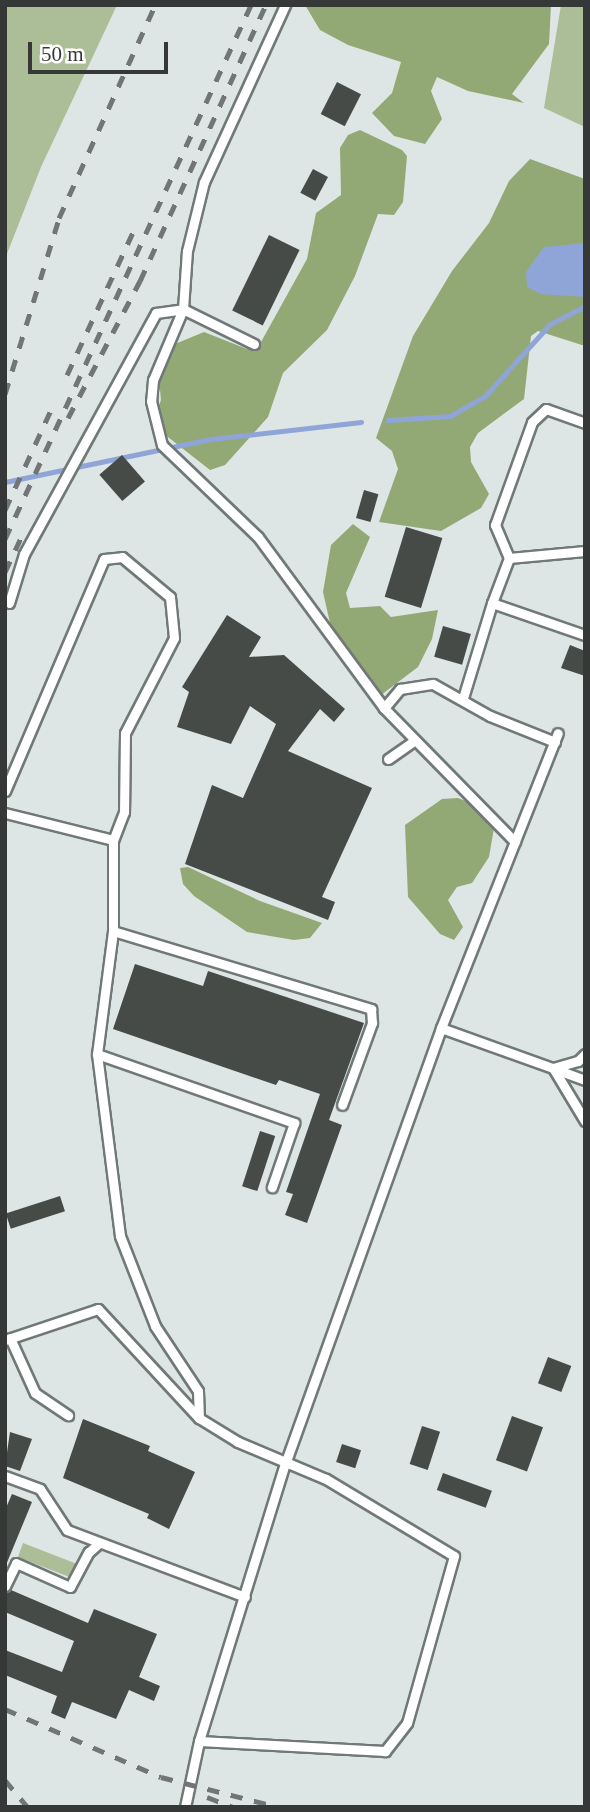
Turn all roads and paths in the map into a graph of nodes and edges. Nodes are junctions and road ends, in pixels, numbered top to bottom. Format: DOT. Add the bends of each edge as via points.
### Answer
graph roads {
  1 [pos="285,5"];
  2 [pos="183,309"];
  3 [pos="254,344"];
  4 [pos="585,424"];
  5 [pos="584,554"];
  6 [pos="509,558"];
  7 [pos="9,603"];
  8 [pos="492,603"];
  9 [pos="585,635"];
  10 [pos="463,698"];
  11 [pos="384,708"];
  12 [pos="415,740"];
  13 [pos="388,759"];
  14 [pos="5,791"];
  15 [pos="5,813"];
  16 [pos="113,840"];
  17 [pos="515,842"];
  18 [pos="113,931"];
  19 [pos="441,1028"];
  20 [pos="97,1054"];
  21 [pos="585,1054"];
  22 [pos="553,1068"];
  23 [pos="585,1080"];
  24 [pos="342,1105"];
  25 [pos="585,1121"];
  26 [pos="272,1187"];
  27 [pos="7,1339"];
  28 [pos="68,1415"];
  29 [pos="199,1418"];
  30 [pos="285,1464"];
  31 [pos="5,1476"];
  32 [pos="99,1543"];
  33 [pos="5,1586"];
  34 [pos="246,1597"];
  35 [pos="199,1741"];
  36 [pos="185,1807"];
  1 -- 2 [label="lane" via="204,182 187,251"];
  2 -- 3 [label="lane"];
  2 -- 7 [label="lane" via="156,313 23,554"];
  2 -- 11 [label="lane" via="153,380 151,401 162,445 258,537"];
  4 -- 6 [label="lane" via="546,410 532,422 495,525"];
  5 -- 6 [label="lane"];
  6 -- 8 [label="lane"];
  8 -- 9 [label="lane"];
  8 -- 10 [label="lane"];
  10 -- 11 [label="lane" via="433,684 400,689"];
  10 -- 17 [label="lane" via="490,716 557,737"];
  11 -- 12 [label="lane"];
  12 -- 13 [label="lane"];
  12 -- 17 [label="lane"];
  14 -- 16 [label="lane" via="104,559 122,556 170,597 174,638 125,733 124,812"];
  15 -- 16 [label="lane"];
  16 -- 18 [label="lane" via="117,880"];
  17 -- 19 [label="lane"];
  18 -- 20 [label="lane"];
  18 -- 24 [label="lane" via="372,1009 372,1023"];
  19 -- 22 [label="lane"];
  19 -- 30 [label="lane"];
  20 -- 26 [label="lane" via="294,1123"];
  20 -- 29 [label="lane" via="120,1236 155,1326 198,1391"];
  21 -- 22 [label="lane" via="578,1061"];
  22 -- 23 [label="lane"];
  22 -- 25 [label="lane"];
  27 -- 28 [label="lane" via="34,1393"];
  27 -- 29 [label="lane" via="97,1309"];
  29 -- 30 [label="lane"];
  30 -- 34 [label="lane"];
  30 -- 35 [label="lane" via="326,1479 454,1556 407,1723 385,1751"];
  31 -- 32 [label="lane" via="40,1489 67,1530"];
  32 -- 33 [label="lane" via="89,1552 71,1587 16,1563"];
  32 -- 34 [label="lane"];
  34 -- 35 [label="lane"];
  35 -- 36 [label="lane"];
}
